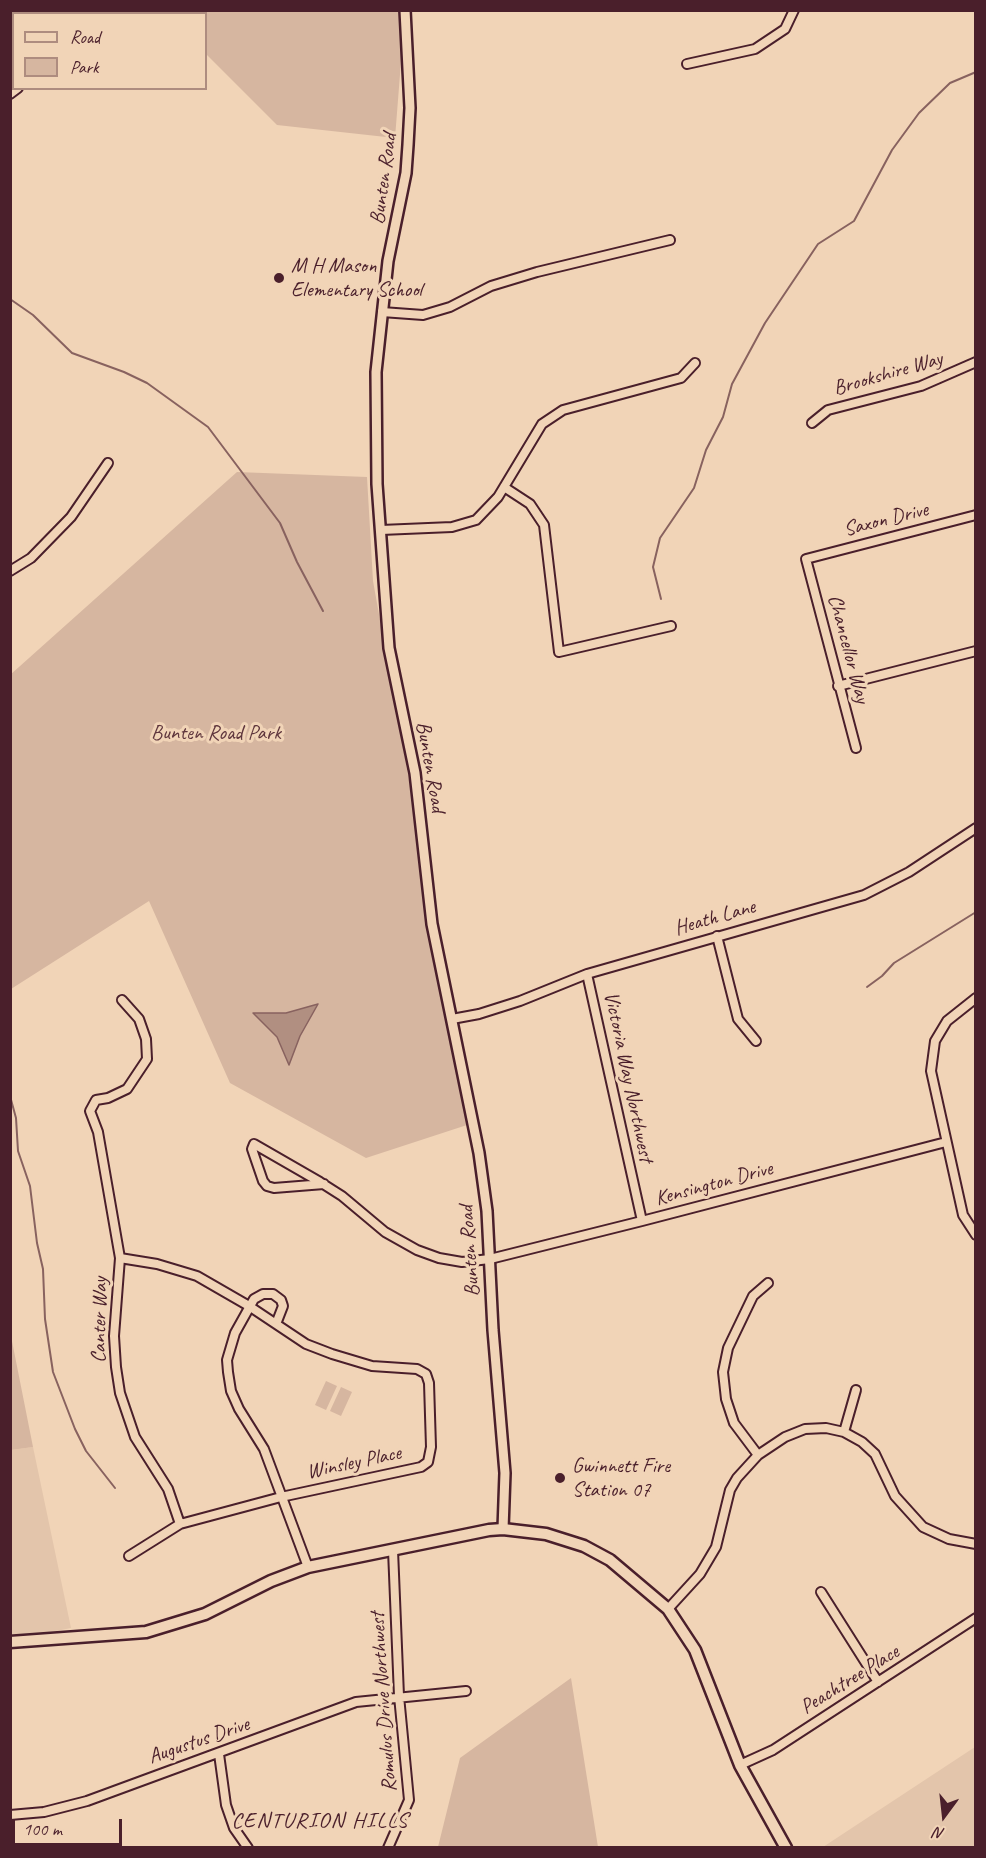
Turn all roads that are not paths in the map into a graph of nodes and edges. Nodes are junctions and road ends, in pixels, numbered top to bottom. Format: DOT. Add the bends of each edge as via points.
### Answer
graph roads {
  1 [pos="405,10"];
  2 [pos="794,10"];
  3 [pos="687,64"];
  4 [pos="670,240"];
  5 [pos="382,312"];
  6 [pos="975,362"];
  7 [pos="695,363"];
  8 [pos="812,423"];
  9 [pos="108,463"];
  10 [pos="504,487"];
  11 [pos="975,516"];
  12 [pos="381,530"];
  13 [pos="806,559"];
  14 [pos="10,571"];
  15 [pos="671,626"];
  16 [pos="975,651"];
  17 [pos="838,686"];
  18 [pos="856,748"];
  19 [pos="975,828"];
  20 [pos="717,936"];
  21 [pos="587,974"];
  22 [pos="975,998"];
  23 [pos="122,1000"];
  24 [pos="452,1019"];
  25 [pos="756,1041"];
  26 [pos="946,1142"];
  27 [pos="324,1184"];
  28 [pos="642,1221"];
  29 [pos="975,1235"];
  30 [pos="120,1258"];
  31 [pos="490,1259"];
  32 [pos="768,1283"];
  33 [pos="249,1306"];
  34 [pos="276,1324"];
  35 [pos="856,1390"];
  36 [pos="844,1432"];
  37 [pos="758,1455"];
  38 [pos="281,1497"];
  39 [pos="180,1524"];
  40 [pos="503,1528"];
  41 [pos="975,1544"];
  42 [pos="393,1550"];
  43 [pos="129,1556"];
  44 [pos="308,1567"];
  45 [pos="821,1592"];
  46 [pos="669,1609"];
  47 [pos="975,1618"];
  48 [pos="10,1642"];
  49 [pos="878,1682"];
  50 [pos="466,1691"];
  51 [pos="399,1696"];
  52 [pos="219,1754"];
  53 [pos="740,1765"];
  54 [pos="10,1815"];
  55 [pos="248,1848"];
  56 [pos="388,1848"];
  57 [pos="786,1848"];
  1 -- 5 [label="street, Bunten Road" via="410,108 407,161"];
  2 -- 3 [label="street" via="785,29 755,49"];
  4 -- 5 [label="street" via="537,272 491,286 450,307 423,315"];
  5 -- 12 [label="street, Bunten Road" via="375,397"];
  6 -- 8 [label="street, Brookshire Way" via="921,386 828,410"];
  7 -- 10 [label="street" via="681,378 563,410 542,424"];
  9 -- 14 [label="street" via="71,517 31,558"];
  10 -- 12 [label="street" via="476,520 452,527"];
  10 -- 15 [label="street" via="530,504 544,525 559,651"];
  11 -- 13 [label="street, Saxon Drive"];
  12 -- 24 [label="street, Bunten Road" via="389,648 415,773 432,924"];
  13 -- 17 [label="street, Chancellor Way"];
  16 -- 17 [label="street"];
  17 -- 18 [label="street, Chancellor Way"];
  19 -- 20 [label="street, Heath Lane" via="909,872 864,896"];
  20 -- 21 [label="street, Heath Lane"];
  20 -- 25 [label="street" via="738,1019"];
  21 -- 24 [label="street, Heath Lane" via="544,993"];
  21 -- 28 [label="street, Victoria Way Northwest"];
  22 -- 26 [label="street" via="947,1021 935,1041 931,1071"];
  23 -- 30 [label="street, Canter Way" via="139,1019 147,1059 127,1089 96,1100 90,1111 98,1132"];
  24 -- 31 [label="street, Bunten Road" via="479,1154"];
  26 -- 28 [label="street, Kensington Drive"];
  26 -- 29 [label="street" via="963,1215"];
  27 -- 27 [label="street, Kensington Drive" via="267,1186 252,1149 254,1144"];
  27 -- 31 [label="street, Kensington Drive" via="385,1232 417,1250 462,1262"];
  28 -- 31 [label="street, Kensington Drive"];
  30 -- 33 [label="street, Winsley Place" via="197,1276"];
  30 -- 39 [label="street, Canter Way" via="114,1336 120,1393 135,1437 168,1489"];
  31 -- 40 [label="street, Bunten Road" via="506,1473"];
  32 -- 37 [label="street" via="753,1296 728,1348 723,1372 734,1423"];
  33 -- 34 [label="street, Winsley Place"];
  33 -- 34 [label="street" via="263,1294 273,1294 283,1306"];
  33 -- 38 [label="street" via="235,1333 227,1360 228,1372 238,1409 264,1449"];
  34 -- 38 [label="street, Winsley Place" via="306,1344 332,1354 372,1366 417,1369 426,1374 431,1446 428,1462 421,1467"];
  35 -- 36 [label="street"];
  36 -- 37 [label="street" via="806,1429"];
  36 -- 41 [label="street" via="875,1454 896,1496 923,1527 949,1539"];
  37 -- 46 [label="street" via="730,1490 716,1548 700,1574"];
  38 -- 39 [label="street, Winsley Place"];
  38 -- 44 [label="street"];
  39 -- 43 [label="street, Winsley Place"];
  40 -- 42 [label="main road"];
  40 -- 46 [label="main road" via="546,1534 584,1546 623,1569"];
  42 -- 44 [label="main road"];
  42 -- 51 [label="street, Romulus Drive Northwest"];
  44 -- 48 [label="main road" via="270,1581 205,1614 146,1632"];
  45 -- 49 [label="street"];
  46 -- 53 [label="main road" via="694,1650"];
  47 -- 49 [label="street, Peachtree Place"];
  49 -- 53 [label="street, Peachtree Place" via="773,1750"];
  50 -- 51 [label="street, Augustus Drive"];
  51 -- 52 [label="street, Augustus Drive" via="356,1702"];
  51 -- 56 [label="street, Romulus Drive Northwest" via="409,1800"];
  52 -- 54 [label="street, Augustus Drive" via="87,1801 44,1812"];
  52 -- 55 [label="street" via="226,1805 234,1828"];
  53 -- 57 [label="main road"];
}
